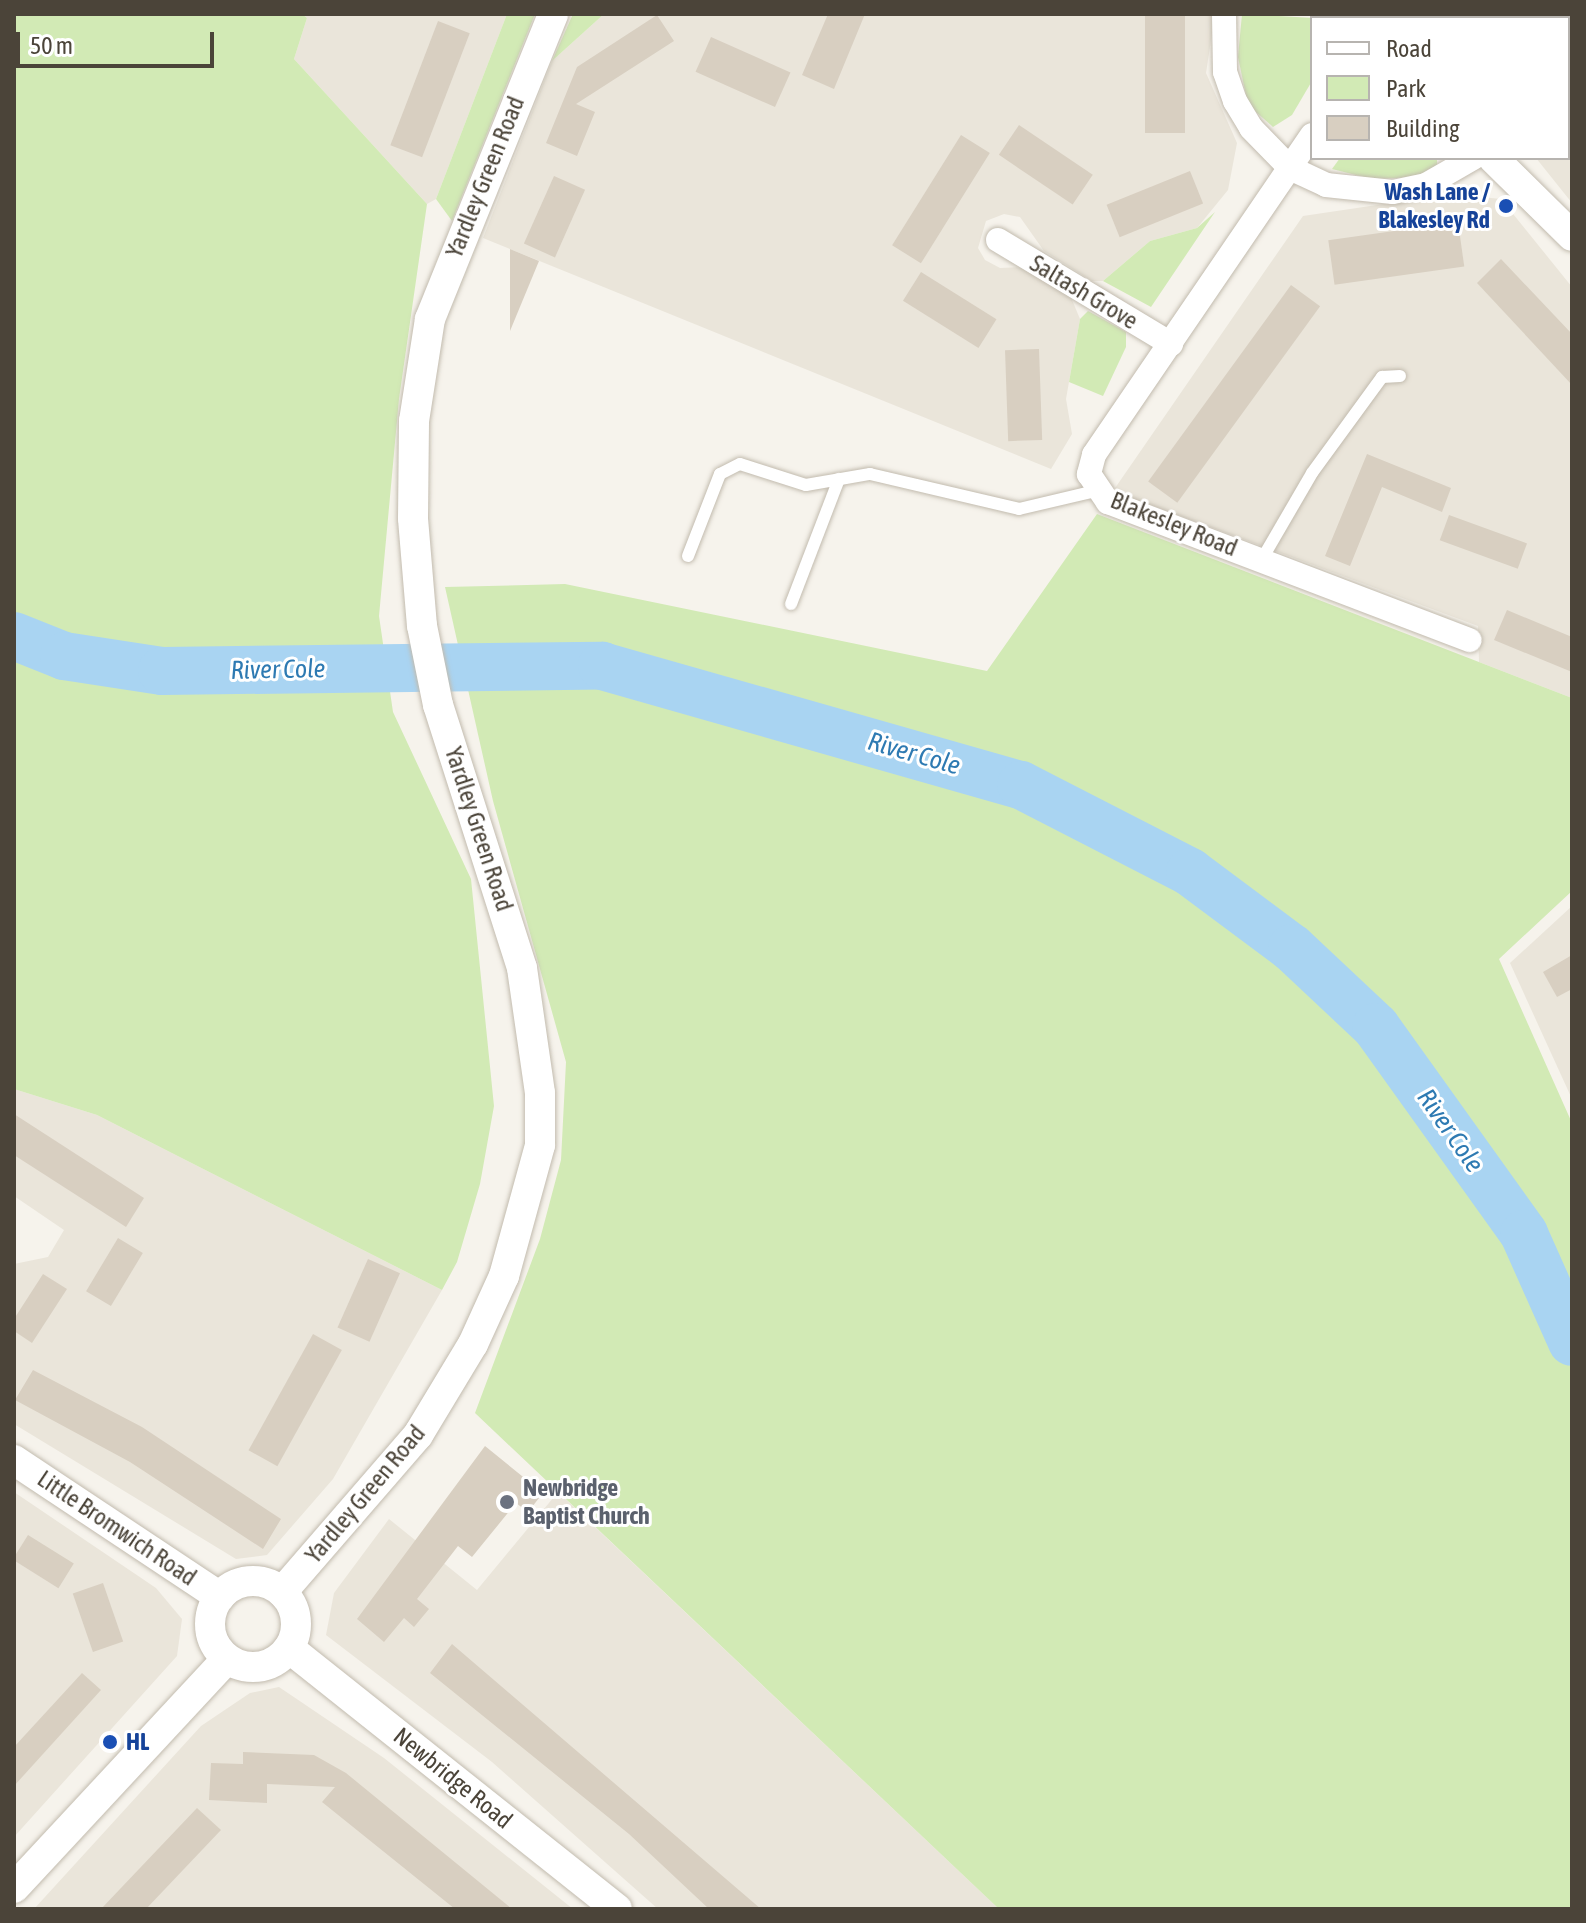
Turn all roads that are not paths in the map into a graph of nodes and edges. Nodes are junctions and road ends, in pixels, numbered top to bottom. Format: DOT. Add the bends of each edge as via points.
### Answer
graph roads {
  1 [pos="553,14"];
  2 [pos="1224,14"];
  3 [pos="1310,138"];
  4 [pos="1470,160"];
  5 [pos="1495,160"];
  6 [pos="1290,168"];
  7 [pos="1568,227"];
  8 [pos="998,240"];
  9 [pos="1171,344"];
  10 [pos="1400,376"];
  11 [pos="839,479"];
  12 [pos="1096,491"];
  13 [pos="688,556"];
  14 [pos="1262,559"];
  15 [pos="791,604"];
  16 [pos="1470,640"];
  17 [pos="14,1460"];
  18 [pos="282,1592"];
  19 [pos="220,1597"];
  20 [pos="289,1648"];
  21 [pos="227,1659"];
  22 [pos="14,1888"];
  23 [pos="617,1909"];
  1 -- 18 [label="street, Yardley Green Road" via="430,319 414,421 413,518 422,626 438,705 522,968 540,1093 540,1145 509,1262 473,1344 418,1435"];
  2 -- 6 [label="street" via="1225,72 1235,101 1251,128"];
  3 -- 6 [label="street, Blakesley Road"];
  4 -- 6 [label="street" via="1426,185 1393,192 1348,190"];
  5 -- 7 [label="street"];
  6 -- 9 [label="street, Blakesley Road"];
  8 -- 9 [label="street, Saltash Grove"];
  9 -- 12 [label="street, Blakesley Road" via="1094,455 1089,474"];
  10 -- 14 [label="lane" via="1382,377 1312,473"];
  11 -- 12 [label="lane" via="870,474 1019,509"];
  11 -- 13 [label="lane" via="806,485 740,464 720,474"];
  11 -- 15 [label="lane"];
  12 -- 14 [label="street, Blakesley Road" via="1108,502"];
  14 -- 16 [label="street, Blakesley Road"];
  17 -- 19 [label="street, Little Bromwich Road"];
  18 -- 19 [label="street" via="257,1582 240,1583"];
  18 -- 20 [label="street" via="295,1624"];
  19 -- 21 [label="street" via="210,1621 216,1647"];
  20 -- 21 [label="street" via="262,1666"];
  20 -- 23 [label="street, Newbridge Road"];
  21 -- 22 [label="street"];
}
